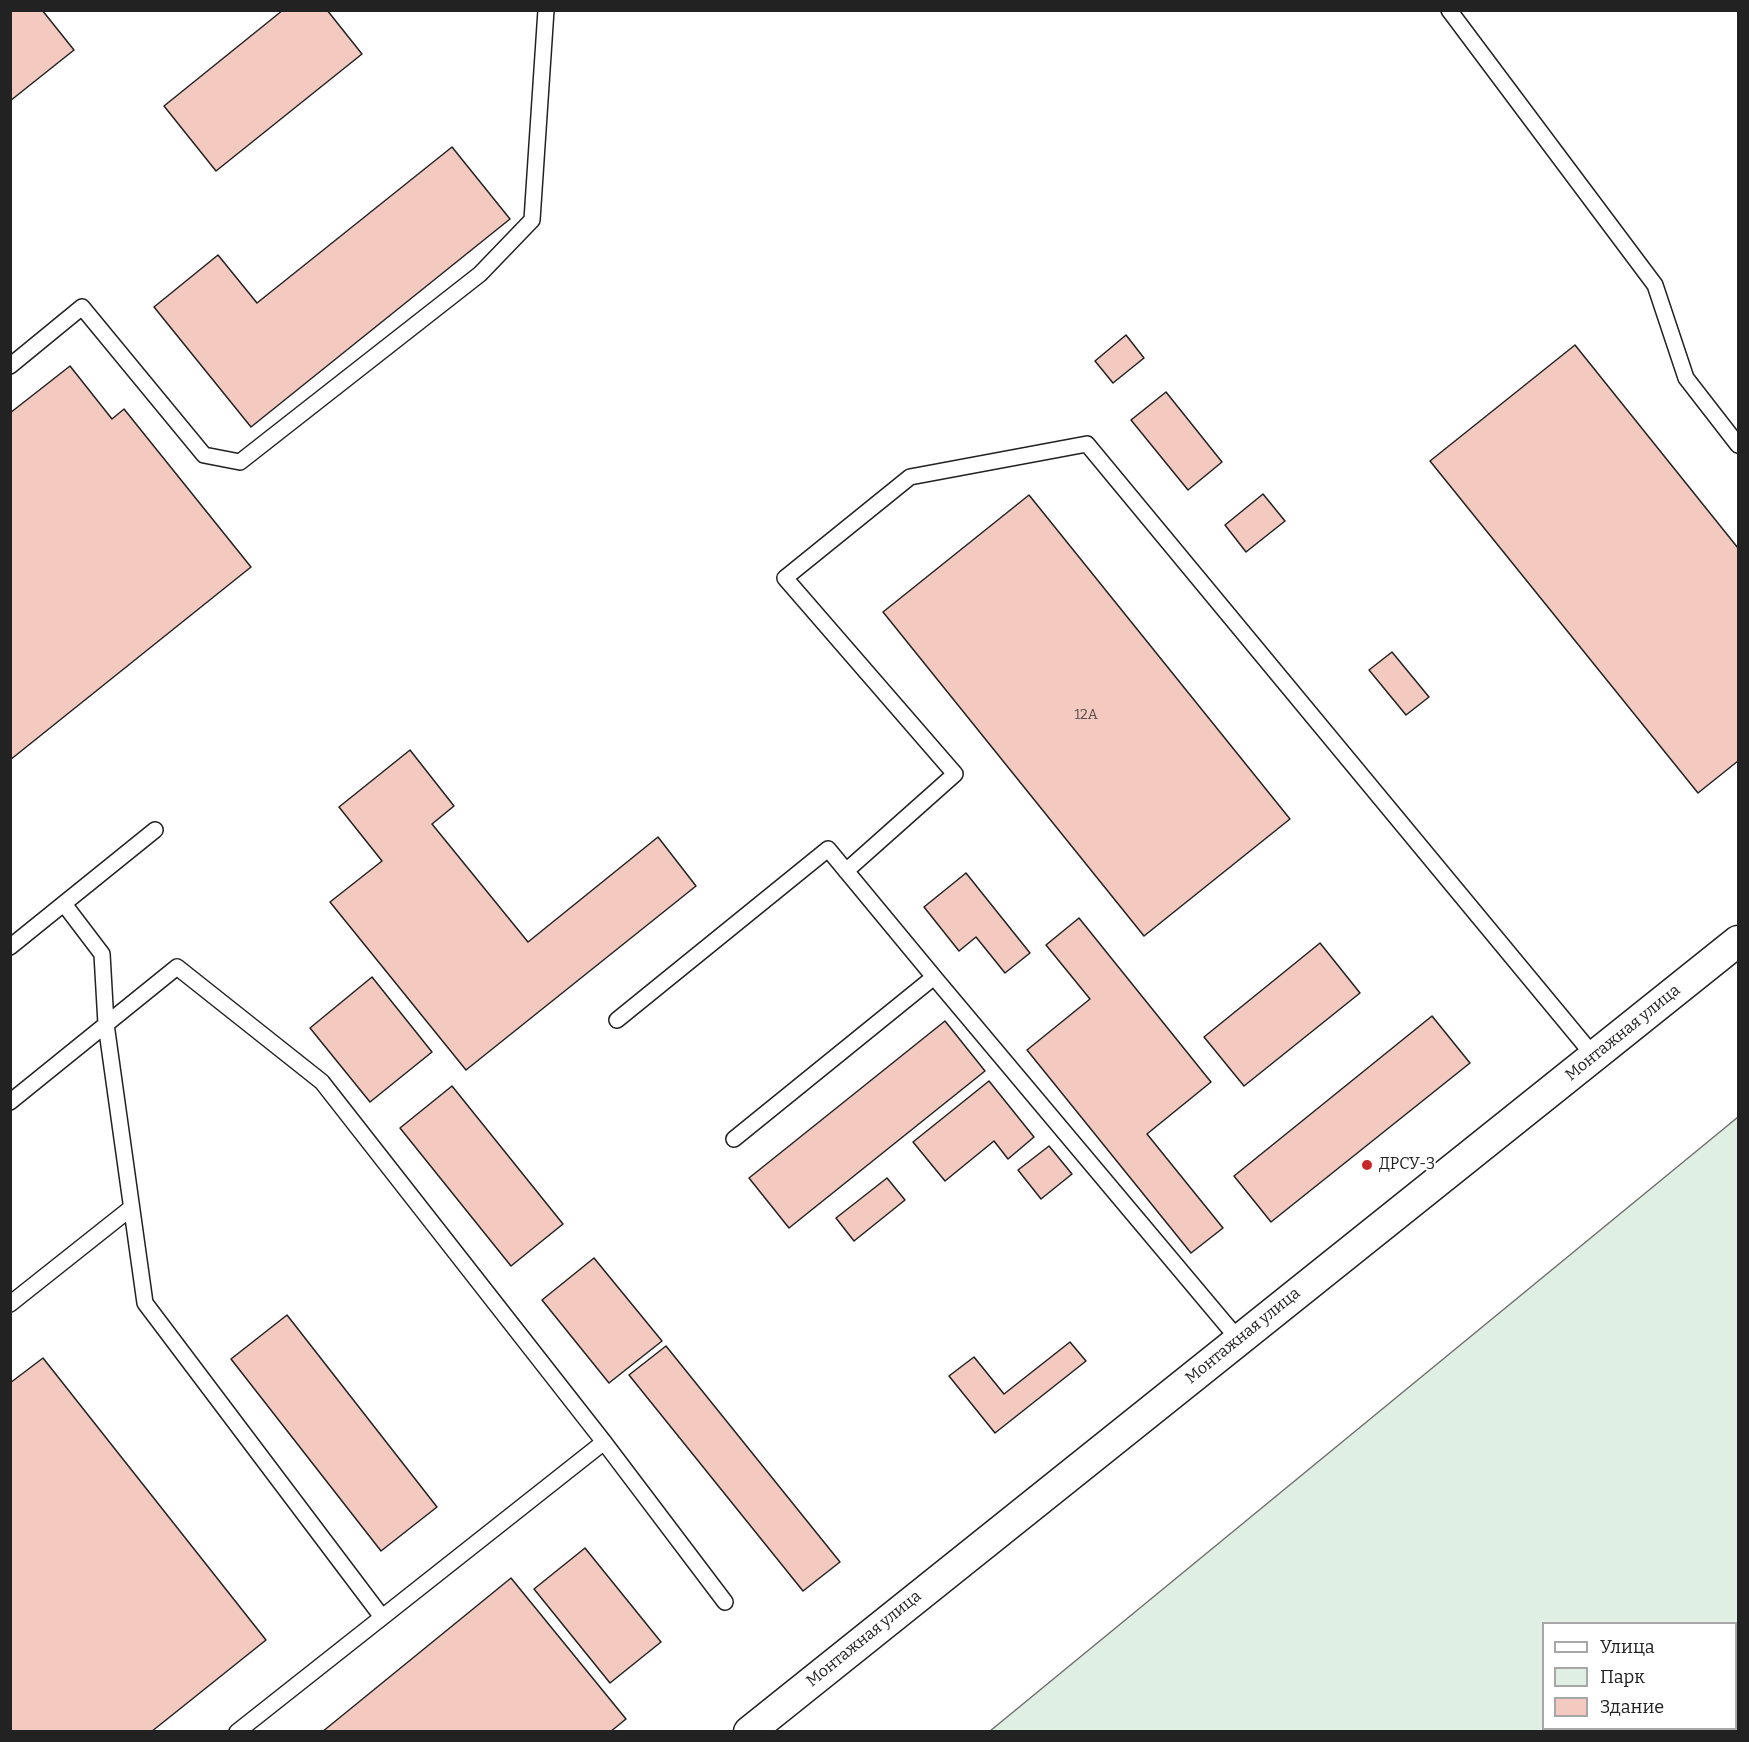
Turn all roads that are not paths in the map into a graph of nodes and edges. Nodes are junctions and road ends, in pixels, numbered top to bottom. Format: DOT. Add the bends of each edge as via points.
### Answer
graph roads {
  1 [pos="546,10"];
  2 [pos="1449,10"];
  3 [pos="10,366"];
  4 [pos="1738,445"];
  5 [pos="155,830"];
  6 [pos="846,871"];
  7 [pos="64,904"];
  8 [pos="1738,941"];
  9 [pos="10,947"];
  10 [pos="934,977"];
  11 [pos="617,1020"];
  12 [pos="106,1024"];
  13 [pos="1594,1056"];
  14 [pos="10,1101"];
  15 [pos="735,1139"];
  16 [pos="131,1208"];
  17 [pos="10,1304"];
  18 [pos="1239,1340"];
  19 [pos="604,1442"];
  20 [pos="725,1602"];
  21 [pos="382,1617"];
  22 [pos="237,1731"];
  23 [pos="748,1731"];
  1 -- 3 [label="lane" via="532,220 480,274 240,462 204,455 82,307"];
  2 -- 4 [label="lane" via="1656,285 1686,378"];
  5 -- 7 [label="lane"];
  6 -- 10 [label="lane"];
  6 -- 11 [label="lane" via="828,849"];
  6 -- 13 [label="lane" via="955,774 784,578 910,477 1087,444"];
  7 -- 9 [label="lane"];
  7 -- 12 [label="lane" via="102,954"];
  8 -- 13 [label="street, Монтажная улица"];
  10 -- 15 [label="lane"];
  10 -- 18 [label="lane"];
  12 -- 14 [label="lane"];
  12 -- 16 [label="lane"];
  12 -- 19 [label="lane" via="177,968 322,1082"];
  13 -- 18 [label="street, Монтажная улица"];
  16 -- 17 [label="lane"];
  16 -- 21 [label="lane" via="145,1303"];
  18 -- 23 [label="street, Монтажная улица"];
  19 -- 20 [label="lane"];
  19 -- 21 [label="lane"];
  21 -- 22 [label="lane"];
}
